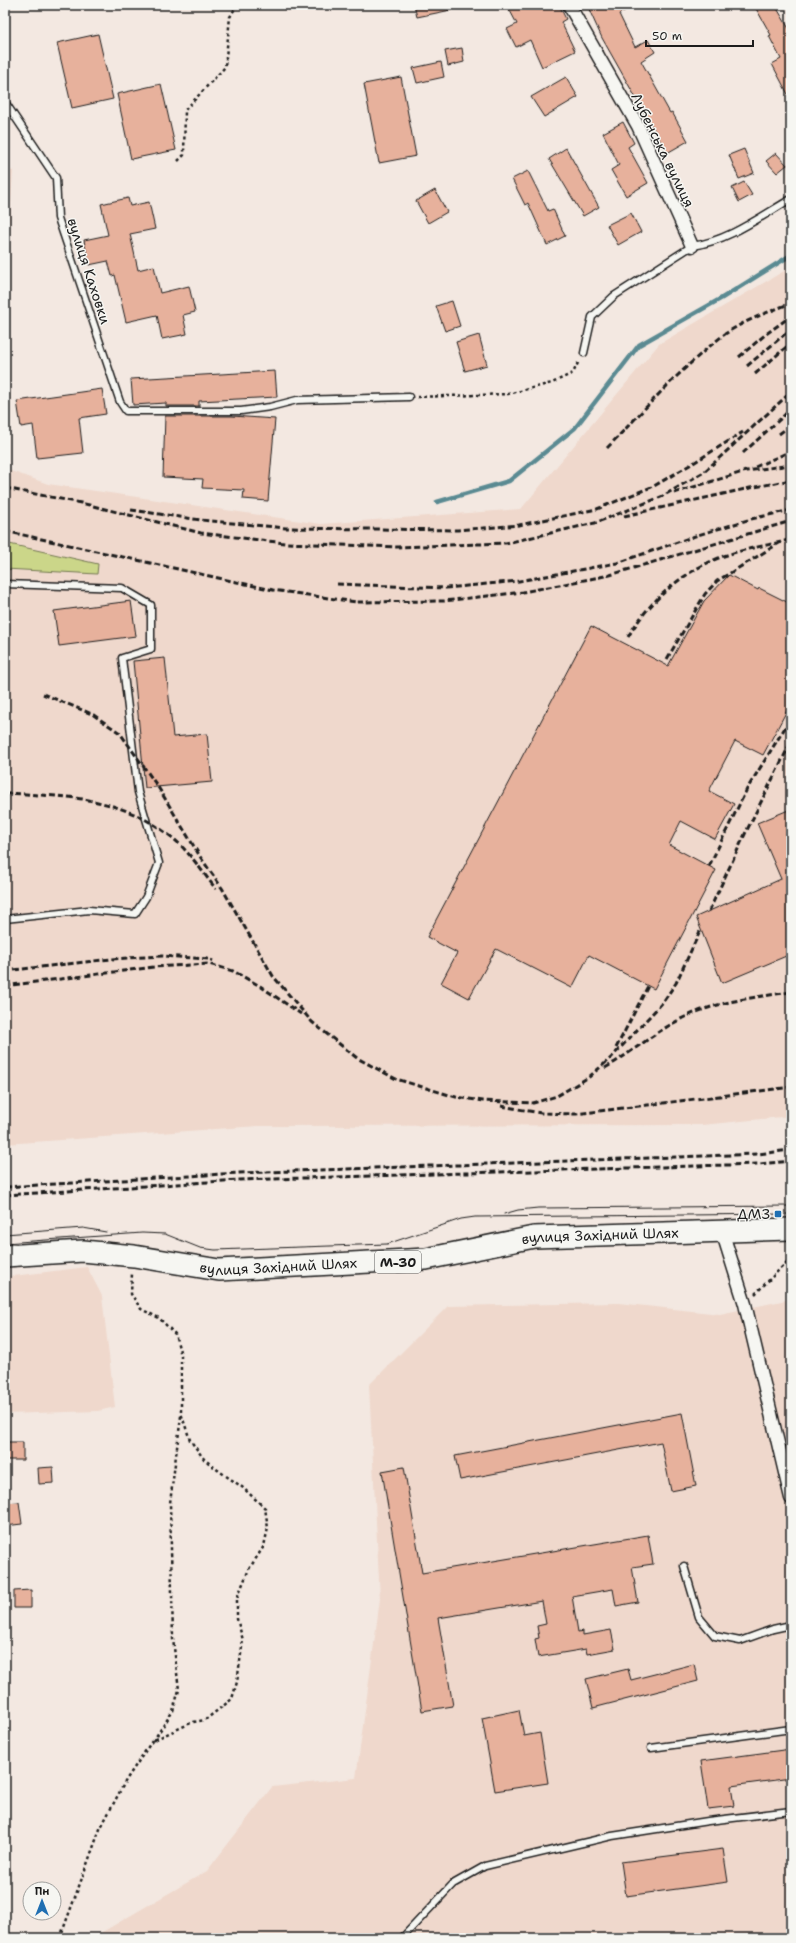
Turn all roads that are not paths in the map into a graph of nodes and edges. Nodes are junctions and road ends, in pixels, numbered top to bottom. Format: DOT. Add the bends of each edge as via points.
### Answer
graph roads {
  1 [pos="569,5"];
  2 [pos="5,102"];
  3 [pos="791,199"];
  4 [pos="692,246"];
  5 [pos="584,353"];
  6 [pos="409,397"];
  7 [pos="5,584"];
  8 [pos="5,919"];
  9 [pos="791,1229"];
  10 [pos="722,1231"];
  11 [pos="5,1256"];
  12 [pos="791,1498"];
  13 [pos="684,1566"];
  14 [pos="791,1626"];
  15 [pos="791,1729"];
  16 [pos="651,1748"];
  17 [pos="791,1811"];
  18 [pos="402,1938"];
  1 -- 4 [label="street, Лубенська вулиця" via="638,126"];
  2 -- 6 [label="lane, вулиця Каховки" via="56,178 58,218 120,402 126,410 241,411 297,400"];
  3 -- 4 [label="lane" via="732,233 707,244"];
  4 -- 5 [label="lane" via="614,296 592,317"];
  7 -- 8 [label="lane" via="122,588 151,605 151,649 122,658 138,792 159,863 146,897 135,914 88,910"];
  9 -- 10 [label="highway, вулиця Західний Шлях / М-30"];
  10 -- 11 [label="highway, вулиця Західний Шлях / М-30" via="534,1237 426,1259 219,1270 134,1256 83,1251"];
  10 -- 12 [label="street" via="745,1304"];
  13 -- 14 [label="lane" via="699,1617 715,1636 740,1641 773,1629"];
  15 -- 16 [label="lane"];
  17 -- 18 [label="lane" via="612,1836 485,1866 453,1884"];
}
